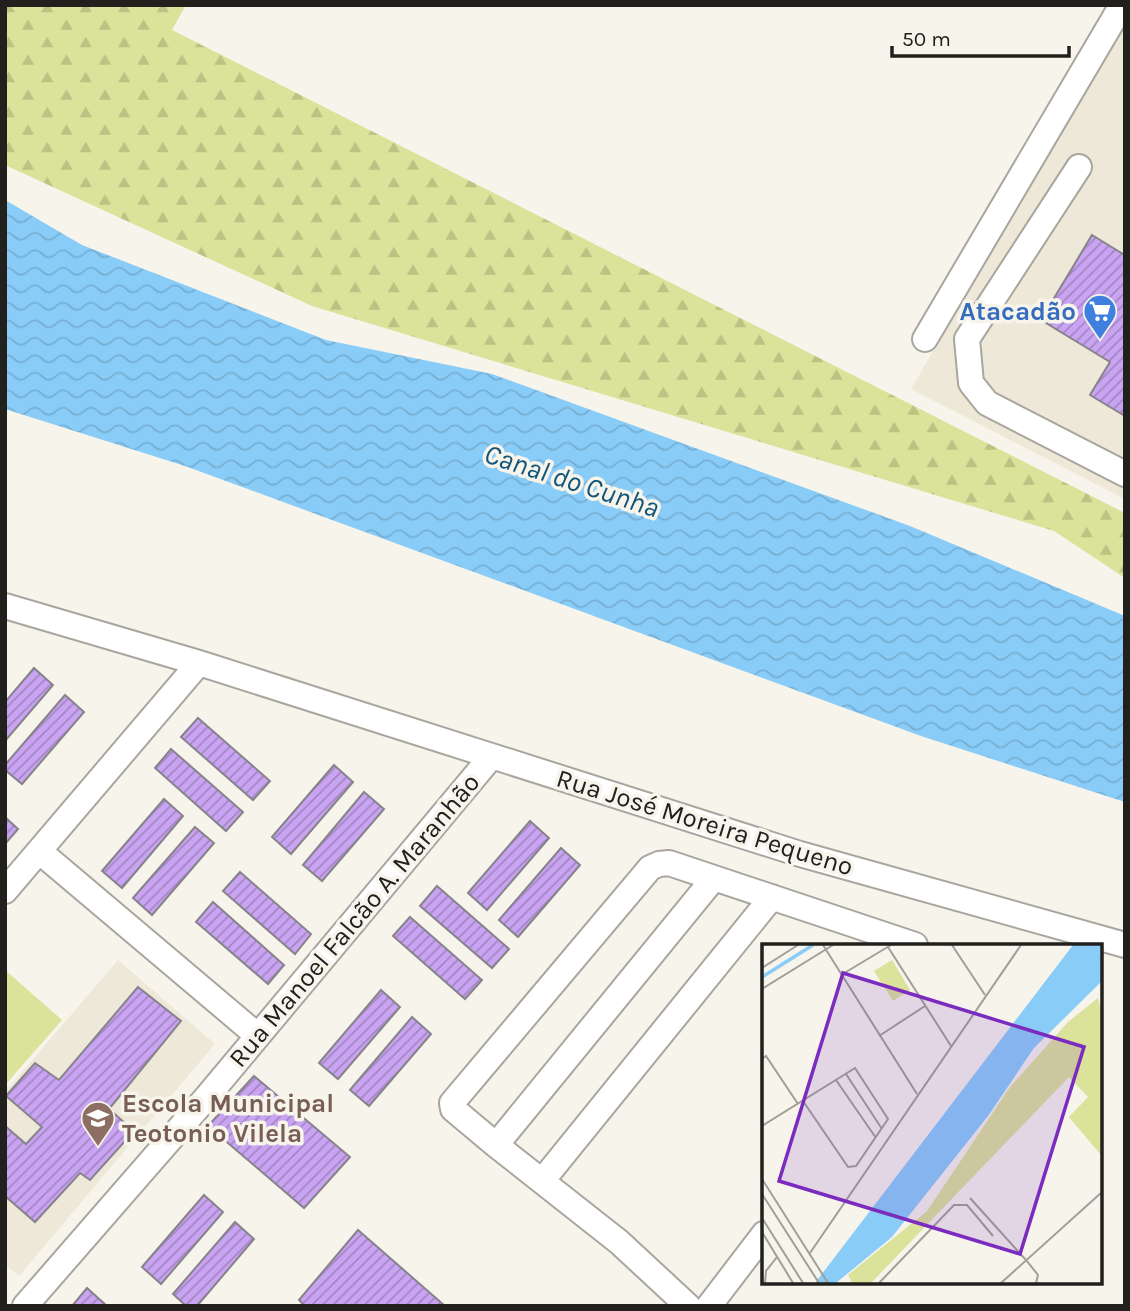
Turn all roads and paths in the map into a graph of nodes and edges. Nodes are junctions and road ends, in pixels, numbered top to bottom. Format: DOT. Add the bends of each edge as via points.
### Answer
graph roads {
  1 [pos="1122,5"];
  2 [pos="1079,167"];
  3 [pos="925,339"];
  4 [pos="1125,474"];
  5 [pos="5,606"];
  6 [pos="199,663"];
  7 [pos="491,757"];
  8 [pos="39,851"];
  9 [pos="714,878"];
  10 [pos="5,891"];
  11 [pos="772,897"];
  12 [pos="912,944"];
  13 [pos="1125,945"];
  14 [pos="258,1036"];
  15 [pos="496,1145"];
  16 [pos="542,1181"];
  17 [pos="762,1237"];
  18 [pos="25,1306"];
  19 [pos="688,1306"];
  20 [pos="709,1306"];
  1 -- 3 [label="street"];
  2 -- 4 [label="street" via="967,339 971,383 987,403"];
  5 -- 6 [label="street, Rua José Moreira Pequeno"];
  6 -- 7 [label="street, Rua José Moreira Pequeno"];
  6 -- 8 [label="street"];
  7 -- 13 [label="street, Rua José Moreira Pequeno" via="800,854"];
  7 -- 14 [label="street, Rua Manoel Falcão A. Maranhão"];
  8 -- 10 [label="street"];
  8 -- 14 [label="street"];
  9 -- 11 [label="street"];
  9 -- 15 [label="street"];
  9 -- 15 [label="street" via="669,863 650,868 452,1103 453,1109"];
  11 -- 12 [label="street"];
  11 -- 16 [label="street"];
  14 -- 18 [label="street, Rua Manoel Falcão A. Maranhão"];
  15 -- 16 [label="street"];
  16 -- 19 [label="street" via="619,1242"];
  17 -- 20 [label="street"];
}
